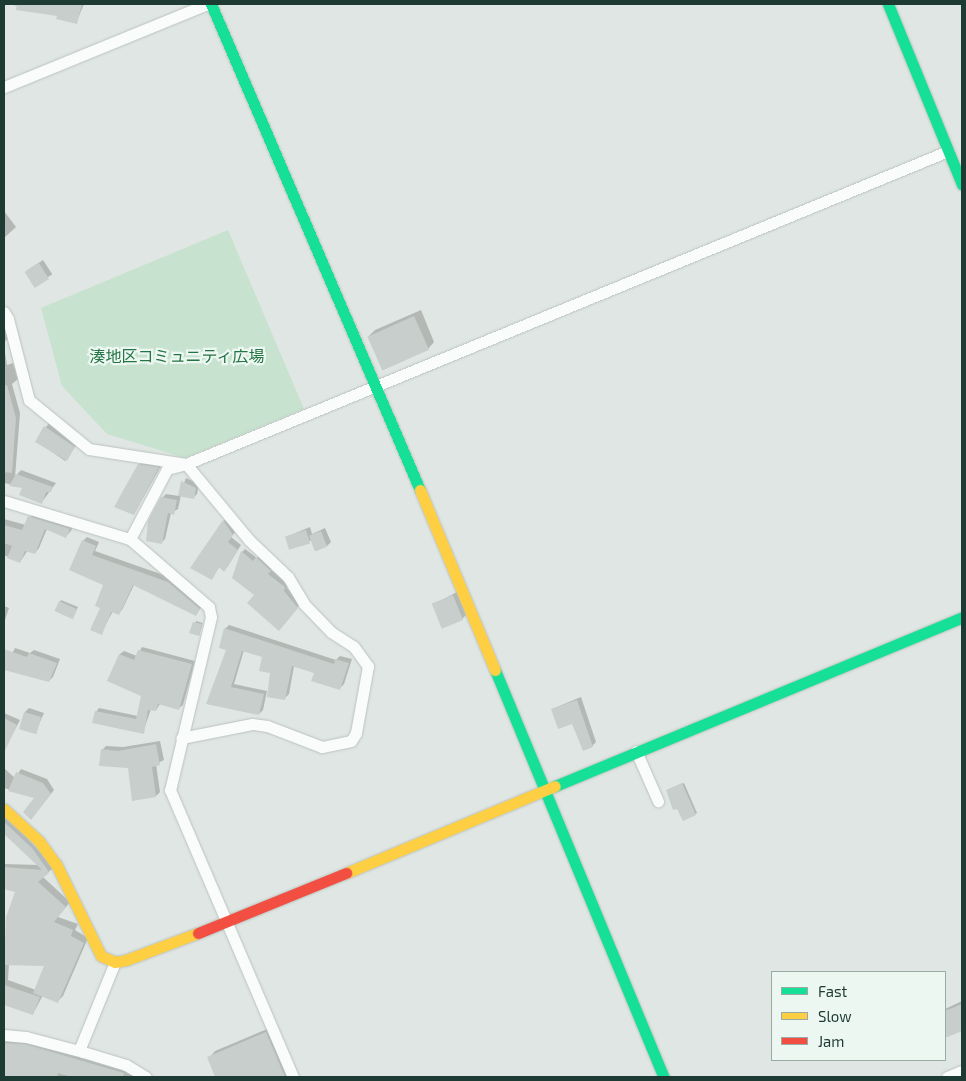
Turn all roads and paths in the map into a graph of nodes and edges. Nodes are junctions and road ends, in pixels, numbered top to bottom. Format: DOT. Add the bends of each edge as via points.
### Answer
graph roads {
  1 [pos="209,4"];
  2 [pos="888,4"];
  3 [pos="4,87"];
  4 [pos="948,151"];
  5 [pos="962,184"];
  6 [pos="4,312"];
  7 [pos="376,386"];
  8 [pos="186,464"];
  9 [pos="4,501"];
  10 [pos="130,539"];
  11 [pos="962,617"];
  12 [pos="181,738"];
  13 [pos="636,752"];
  14 [pos="543,790"];
  15 [pos="658,801"];
  16 [pos="4,809"];
  17 [pos="227,922"];
  18 [pos="115,962"];
  19 [pos="4,1035"];
  20 [pos="83,1052"];
  21 [pos="962,1071"];
  22 [pos="146,1077"];
  23 [pos="293,1077"];
  24 [pos="664,1077"];
  25 [pos="947,1077"];
  1 -- 3 [label="street"];
  1 -- 7 [label="street"];
  2 -- 4 [label="street"];
  4 -- 5 [label="street"];
  4 -- 7 [label="street"];
  6 -- 8 [label="street" via="30,400 89,450"];
  7 -- 8 [label="street"];
  7 -- 14 [label="street"];
  8 -- 10 [label="street" via="167,469"];
  8 -- 12 [label="street" via="249,540 288,577 304,604 331,632 354,647 368,666 356,733 351,740 322,747 267,726 252,724"];
  9 -- 10 [label="street"];
  10 -- 12 [label="street" via="209,606 211,617"];
  11 -- 13 [label="street"];
  12 -- 17 [label="street" via="170,790"];
  13 -- 14 [label="street"];
  13 -- 15 [label="street"];
  14 -- 17 [label="street"];
  14 -- 24 [label="street"];
  16 -- 18 [label="street" via="39,840 56,864 101,956"];
  17 -- 18 [label="street"];
  17 -- 23 [label="street"];
  18 -- 20 [label="street" via="83,1037 80,1048"];
  19 -- 20 [label="street" via="26,1037"];
  20 -- 22 [label="street" via="126,1065"];
  21 -- 25 [label="street"];
}
